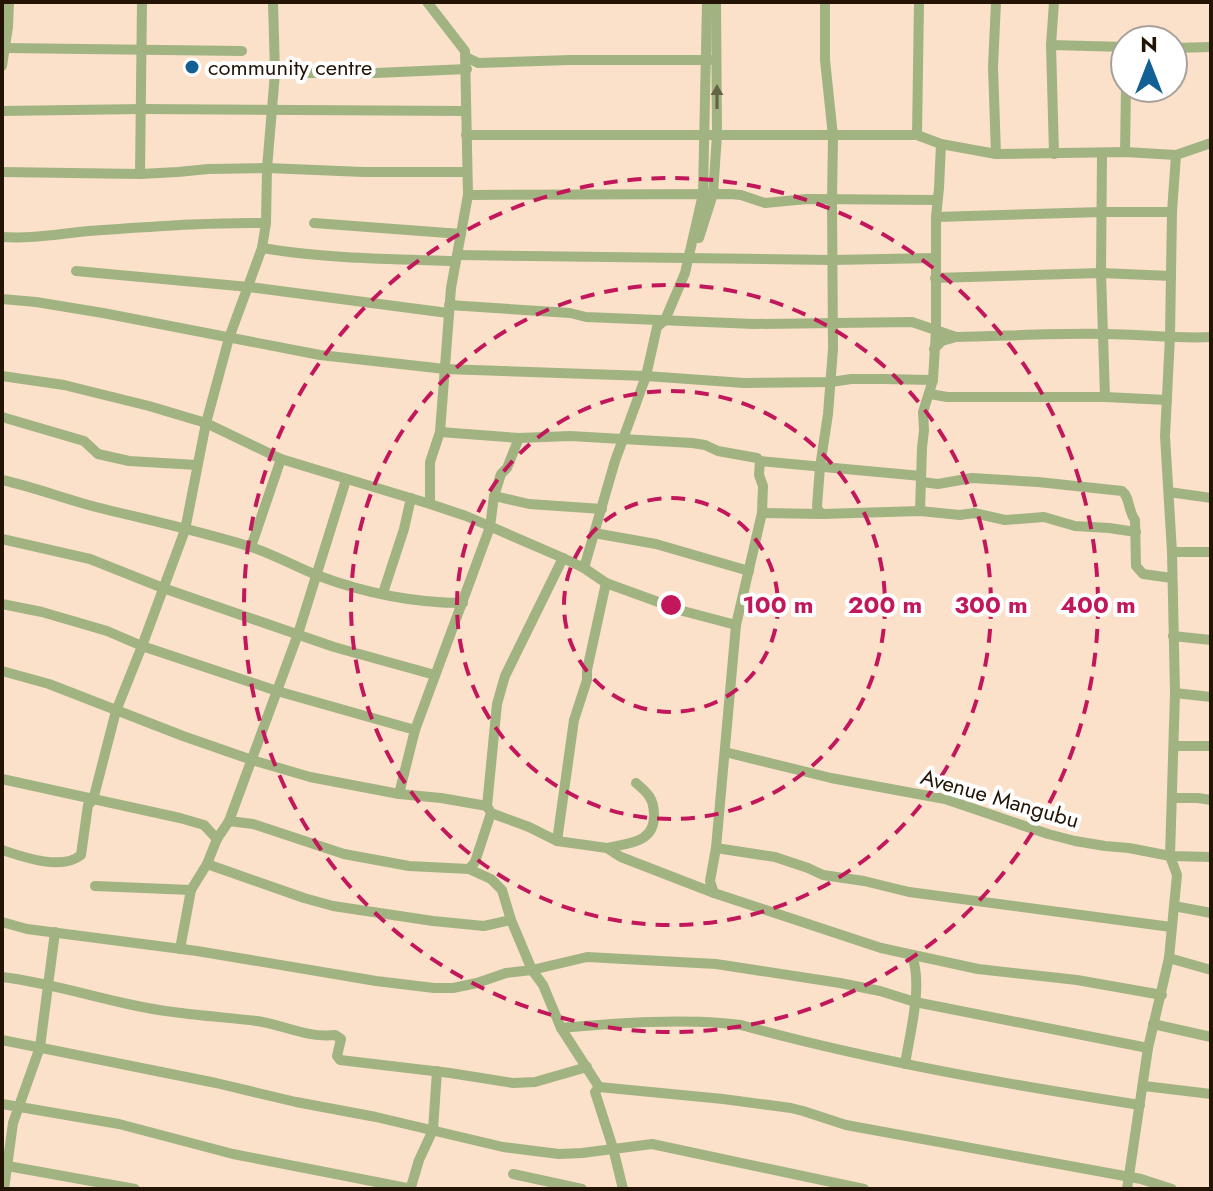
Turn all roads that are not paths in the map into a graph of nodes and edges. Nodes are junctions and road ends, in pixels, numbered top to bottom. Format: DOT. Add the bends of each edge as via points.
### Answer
graph roads {
  1 [pos="9,2"];
  2 [pos="142,2"];
  3 [pos="273,2"];
  4 [pos="427,2"];
  5 [pos="707,2"];
  6 [pos="716,2"];
  7 [pos="825,2"];
  8 [pos="919,2"];
  9 [pos="996,2"];
  10 [pos="1054,2"];
  11 [pos="5,27"];
  12 [pos="1051,45"];
  13 [pos="1109,47"];
  14 [pos="1211,47"];
  15 [pos="5,48"];
  16 [pos="1189,48"];
  17 [pos="141,50"];
  18 [pos="242,51"];
  19 [pos="466,57"];
  20 [pos="711,60"];
  21 [pos="2,66"];
  22 [pos="467,69"];
  23 [pos="275,73"];
  24 [pos="1126,104"];
  25 [pos="142,109"];
  26 [pos="2,111"];
  27 [pos="466,111"];
  28 [pos="271,112"];
  29 [pos="466,135"];
  30 [pos="717,135"];
  31 [pos="917,135"];
  32 [pos="705,136"];
  33 [pos="833,136"];
  34 [pos="1211,143"];
  35 [pos="941,144"];
  36 [pos="1125,152"];
  37 [pos="1102,153"];
  38 [pos="996,154"];
  39 [pos="1054,154"];
  40 [pos="1176,155"];
  41 [pos="267,168"];
  42 [pos="2,172"];
  43 [pos="467,172"];
  44 [pos="140,174"];
  45 [pos="708,194"];
  46 [pos="468,195"];
  47 [pos="832,200"];
  48 [pos="937,200"];
  49 [pos="1102,212"];
  50 [pos="1172,212"];
  51 [pos="936,217"];
  52 [pos="266,223"];
  53 [pos="314,223"];
  54 [pos="461,234"];
  55 [pos="2,237"];
  56 [pos="262,248"];
  57 [pos="456,258"];
  58 [pos="690,258"];
  59 [pos="935,258"];
  60 [pos="832,260"];
  61 [pos="76,271"];
  62 [pos="1101,273"];
  63 [pos="1171,276"];
  64 [pos="935,278"];
  65 [pos="249,287"];
  66 [pos="2,299"];
  67 [pos="449,309"];
  68 [pos="664,322"];
  69 [pos="833,324"];
  70 [pos="936,330"];
  71 [pos="1104,334"];
  72 [pos="1170,336"];
  73 [pos="956,337"];
  74 [pos="1211,337"];
  75 [pos="229,338"];
  76 [pos="934,349"];
  77 [pos="445,369"];
  78 [pos="2,376"];
  79 [pos="646,376"];
  80 [pos="933,380"];
  81 [pos="831,382"];
  82 [pos="930,394"];
  83 [pos="1105,397"];
  84 [pos="1167,400"];
  85 [pos="2,417"];
  86 [pos="206,423"];
  87 [pos="440,432"];
  88 [pos="519,438"];
  89 [pos="625,438"];
  90 [pos="281,459"];
  91 [pos="760,461"];
  92 [pos="197,465"];
  93 [pos="820,467"];
  94 [pos="921,479"];
  95 [pos="2,480"];
  96 [pos="346,480"];
  97 [pos="1169,492"];
  98 [pos="494,496"];
  99 [pos="411,498"];
  100 [pos="1211,498"];
  101 [pos="430,504"];
  102 [pos="602,509"];
  103 [pos="920,511"];
  104 [pos="762,513"];
  105 [pos="822,514"];
  106 [pos="490,527"];
  107 [pos="185,530"];
  108 [pos="1136,532"];
  109 [pos="594,533"];
  110 [pos="2,539"];
  111 [pos="251,547"];
  112 [pos="1172,552"];
  113 [pos="1211,552"];
  114 [pos="563,558"];
  115 [pos="584,568"];
  116 [pos="749,571"];
  117 [pos="317,575"];
  118 [pos="1172,578"];
  119 [pos="606,583"];
  120 [pos="163,588"];
  121 [pos="383,593"];
  122 [pos="463,603"];
  123 [pos="2,604"];
  124 [pos="736,625"];
  125 [pos="298,634"];
  126 [pos="1173,636"];
  127 [pos="1211,640"];
  128 [pos="142,646"];
  129 [pos="2,671"];
  130 [pos="435,675"];
  131 [pos="277,691"];
  132 [pos="1175,693"];
  133 [pos="1211,697"];
  134 [pos="116,711"];
  135 [pos="415,730"];
  136 [pos="1174,746"];
  137 [pos="1211,746"];
  138 [pos="725,752"];
  139 [pos="252,760"];
  140 [pos="2,779"];
  141 [pos="636,783"];
  142 [pos="399,794"];
  143 [pos="1172,798"];
  144 [pos="93,800"];
  145 [pos="1211,800"];
  146 [pos="489,809"];
  147 [pos="229,821"];
  148 [pos="217,839"];
  149 [pos="557,841"];
  150 [pos="607,848"];
  151 [pos="716,848"];
  152 [pos="2,850"];
  153 [pos="1170,856"];
  154 [pos="1211,857"];
  155 [pos="207,864"];
  156 [pos="469,869"];
  157 [pos="95,886"];
  158 [pos="191,890"];
  159 [pos="714,893"];
  160 [pos="1174,906"];
  161 [pos="1211,913"];
  162 [pos="511,920"];
  163 [pos="2,922"];
  164 [pos="1171,927"];
  165 [pos="55,932"];
  166 [pos="180,949"];
  167 [pos="912,956"];
  168 [pos="1169,958"];
  169 [pos="532,970"];
  170 [pos="1211,970"];
  171 [pos="2,977"];
  172 [pos="49,985"];
  173 [pos="1162,995"];
  174 [pos="915,1002"];
  175 [pos="1153,1024"];
  176 [pos="561,1028"];
  177 [pos="1211,1037"];
  178 [pos="2,1040"];
  179 [pos="40,1047"];
  180 [pos="1148,1048"];
  181 [pos="905,1064"];
  182 [pos="587,1067"];
  183 [pos="437,1071"];
  184 [pos="1144,1086"];
  185 [pos="599,1087"];
  186 [pos="1211,1094"];
  187 [pos="2,1104"];
  188 [pos="1140,1105"];
  189 [pos="19,1106"];
  190 [pos="433,1130"];
  191 [pos="613,1148"];
  192 [pos="4,1166"];
  193 [pos="513,1174"];
  194 [pos="1128,1184"];
  195 [pos="4,1189"];
  196 [pos="135,1189"];
  197 [pos="410,1189"];
  198 [pos="582,1189"];
  199 [pos="623,1189"];
  200 [pos="864,1189"];
  201 [pos="1172,1189"];
  1 -- 11 [label="street"];
  2 -- 17 [label="street"];
  3 -- 23 [label="street"];
  4 -- 19 [label="street"];
  5 -- 20 [label="street"];
  6 -- 20 [label="street"];
  7 -- 33 [label="street"];
  8 -- 31 [label="street"];
  9 -- 38 [label="street"];
  10 -- 12 [label="street"];
  11 -- 15 [label="street"];
  12 -- 13 [label="street"];
  12 -- 39 [label="street"];
  14 -- 16 [label="street"];
  15 -- 17 [label="street"];
  15 -- 21 [label="street"];
  17 -- 18 [label="street"];
  17 -- 25 [label="street"];
  19 -- 20 [label="street" via="478,63"];
  19 -- 22 [label="street"];
  30 -- 20 [label="street, one-way"];
  20 -- 32 [label="street"];
  22 -- 23 [label="street"];
  22 -- 27 [label="street"];
  23 -- 28 [label="street"];
  24 -- 36 [label="street"];
  25 -- 26 [label="street"];
  25 -- 28 [label="street"];
  25 -- 44 [label="street"];
  27 -- 28 [label="street"];
  27 -- 29 [label="street"];
  28 -- 41 [label="street"];
  29 -- 32 [label="street"];
  29 -- 43 [label="street"];
  30 -- 32 [label="street"];
  30 -- 33 [label="street"];
  30 -- 45 [label="street"];
  31 -- 33 [label="street"];
  31 -- 35 [label="street"];
  32 -- 45 [label="street"];
  33 -- 47 [label="street"];
  34 -- 40 [label="street"];
  35 -- 38 [label="street"];
  35 -- 48 [label="street"];
  36 -- 37 [label="street"];
  36 -- 40 [label="street"];
  37 -- 39 [label="street"];
  37 -- 49 [label="street"];
  38 -- 39 [label="street"];
  40 -- 50 [label="street"];
  41 -- 43 [label="street"];
  41 -- 44 [label="street"];
  41 -- 52 [label="street"];
  42 -- 44 [label="street"];
  43 -- 46 [label="street"];
  45 -- 46 [label="street"];
  45 -- 47 [label="street" via="741,195 765,203"];
  45 -- 58 [label="street"];
  46 -- 54 [label="street"];
  47 -- 48 [label="street"];
  47 -- 60 [label="street"];
  48 -- 51 [label="street"];
  49 -- 50 [label="street"];
  49 -- 51 [label="street"];
  49 -- 62 [label="street"];
  50 -- 63 [label="street"];
  51 -- 59 [label="street"];
  52 -- 55 [label="street"];
  52 -- 56 [label="street"];
  53 -- 54 [label="street"];
  54 -- 57 [label="street"];
  56 -- 57 [label="street" via="346,258"];
  56 -- 65 [label="street"];
  57 -- 58 [label="street"];
  57 -- 67 [label="street"];
  58 -- 60 [label="street"];
  58 -- 68 [label="street"];
  59 -- 60 [label="street"];
  59 -- 64 [label="street"];
  60 -- 69 [label="street"];
  61 -- 65 [label="street"];
  62 -- 63 [label="street"];
  62 -- 64 [label="street"];
  62 -- 71 [label="street"];
  63 -- 72 [label="street"];
  64 -- 70 [label="street"];
  65 -- 67 [label="street"];
  65 -- 75 [label="street"];
  66 -- 75 [label="street"];
  67 -- 68 [label="street"];
  67 -- 77 [label="street"];
  68 -- 69 [label="street"];
  68 -- 79 [label="street"];
  69 -- 70 [label="street" via="912,322"];
  69 -- 81 [label="street"];
  70 -- 73 [label="street"];
  70 -- 76 [label="street"];
  71 -- 72 [label="street"];
  71 -- 73 [label="street"];
  71 -- 83 [label="street"];
  72 -- 74 [label="street"];
  72 -- 84 [label="street"];
  73 -- 76 [label="street"];
  75 -- 77 [label="street"];
  75 -- 86 [label="street"];
  76 -- 80 [label="street"];
  77 -- 79 [label="street"];
  77 -- 87 [label="street"];
  78 -- 86 [label="street" via="64,385"];
  79 -- 81 [label="street"];
  79 -- 89 [label="street"];
  80 -- 81 [label="street"];
  80 -- 82 [label="street"];
  81 -- 93 [label="street"];
  82 -- 83 [label="street"];
  82 -- 94 [label="street" via="923,412"];
  83 -- 84 [label="street"];
  84 -- 97 [label="street"];
  85 -- 92 [label="street" via="84,441 98,454"];
  86 -- 90 [label="street"];
  86 -- 92 [label="street"];
  87 -- 88 [label="street"];
  87 -- 101 [label="street" via="430,462"];
  88 -- 89 [label="street"];
  88 -- 98 [label="street"];
  89 -- 91 [label="street" via="705,445"];
  89 -- 102 [label="street"];
  90 -- 96 [label="street"];
  90 -- 111 [label="street"];
  91 -- 93 [label="street"];
  91 -- 104 [label="street"];
  92 -- 107 [label="street"];
  93 -- 94 [label="street"];
  93 -- 105 [label="street" via="817,506"];
  94 -- 103 [label="street"];
  94 -- 108 [label="street" via="938,484 972,478 1116,489 1126,494"];
  95 -- 107 [label="street"];
  96 -- 99 [label="street"];
  96 -- 117 [label="street"];
  97 -- 100 [label="street"];
  97 -- 112 [label="street"];
  98 -- 102 [label="street"];
  98 -- 106 [label="street"];
  99 -- 101 [label="street"];
  99 -- 121 [label="street"];
  101 -- 106 [label="street"];
  102 -- 109 [label="street"];
  103 -- 105 [label="street"];
  103 -- 108 [label="street" via="1005,520 1044,517"];
  104 -- 105 [label="street"];
  104 -- 116 [label="street"];
  106 -- 114 [label="street"];
  106 -- 122 [label="street"];
  107 -- 111 [label="street"];
  107 -- 120 [label="street"];
  108 -- 118 [label="street" via="1139,571"];
  109 -- 115 [label="street"];
  109 -- 116 [label="street" via="656,544"];
  110 -- 120 [label="street" via="90,559"];
  111 -- 117 [label="street"];
  112 -- 113 [label="street"];
  112 -- 118 [label="street"];
  114 -- 115 [label="street"];
  114 -- 146 [label="street" via="505,676 497,704"];
  115 -- 119 [label="street"];
  116 -- 124 [label="street"];
  117 -- 121 [label="street"];
  117 -- 125 [label="street"];
  118 -- 126 [label="street"];
  119 -- 124 [label="street"];
  119 -- 149 [label="street" via="574,720"];
  120 -- 125 [label="street"];
  120 -- 128 [label="street"];
  121 -- 122 [label="street"];
  122 -- 130 [label="street"];
  123 -- 128 [label="street" via="107,631"];
  124 -- 138 [label="street"];
  125 -- 130 [label="street"];
  125 -- 131 [label="street"];
  126 -- 127 [label="street"];
  126 -- 132 [label="street"];
  128 -- 131 [label="street"];
  128 -- 134 [label="street"];
  129 -- 134 [label="street"];
  130 -- 135 [label="street"];
  131 -- 135 [label="street"];
  131 -- 139 [label="street"];
  132 -- 133 [label="street"];
  132 -- 136 [label="street"];
  134 -- 139 [label="street"];
  134 -- 144 [label="street"];
  135 -- 142 [label="street"];
  136 -- 137 [label="street"];
  136 -- 143 [label="street"];
  138 -- 151 [label="street"];
  138 -- 153 [label="street, Avenue Mangubu" via="945,799 1075,841"];
  139 -- 142 [label="street"];
  139 -- 147 [label="street"];
  140 -- 144 [label="street"];
  141 -- 150 [label="street" via="650,794 654,826 634,842"];
  142 -- 146 [label="street"];
  143 -- 145 [label="street"];
  143 -- 153 [label="street"];
  144 -- 148 [label="street" via="204,825"];
  144 -- 152 [label="street" via="76,859 35,861"];
  146 -- 149 [label="street"];
  146 -- 156 [label="street"];
  147 -- 148 [label="street"];
  147 -- 156 [label="street" via="357,856"];
  148 -- 155 [label="street"];
  149 -- 150 [label="street"];
  150 -- 159 [label="street"];
  151 -- 159 [label="street" via="710,881"];
  151 -- 164 [label="street" via="775,857 823,875 909,892"];
  153 -- 154 [label="street, Avenue Mangubu"];
  153 -- 160 [label="street" via="1177,875"];
  155 -- 158 [label="street"];
  155 -- 162 [label="street" via="333,906 484,926"];
  156 -- 162 [label="street" via="502,890"];
  157 -- 158 [label="street"];
  158 -- 166 [label="street"];
  159 -- 167 [label="street"];
  160 -- 161 [label="street"];
  160 -- 164 [label="street"];
  162 -- 169 [label="street"];
  163 -- 165 [label="street"];
  164 -- 168 [label="street"];
  165 -- 166 [label="street"];
  165 -- 172 [label="street"];
  166 -- 169 [label="street" via="434,988"];
  167 -- 173 [label="street"];
  167 -- 174 [label="street"];
  168 -- 170 [label="street"];
  168 -- 173 [label="street"];
  169 -- 174 [label="street" via="587,957 716,964 840,983"];
  169 -- 176 [label="street"];
  171 -- 172 [label="street"];
  172 -- 179 [label="street"];
  172 -- 183 [label="street" via="131,1005 259,1022 318,1037 335,1035 341,1039 340,1060"];
  173 -- 175 [label="street"];
  174 -- 180 [label="street"];
  174 -- 181 [label="street"];
  175 -- 177 [label="street"];
  175 -- 180 [label="street"];
  176 -- 181 [label="street" via="718,1022"];
  176 -- 182 [label="street"];
  178 -- 179 [label="street"];
  179 -- 189 [label="street"];
  179 -- 190 [label="street"];
  180 -- 184 [label="street"];
  181 -- 188 [label="street"];
  182 -- 183 [label="street" via="513,1083"];
  182 -- 185 [label="street"];
  183 -- 190 [label="street"];
  184 -- 186 [label="street"];
  184 -- 188 [label="street"];
  185 -- 191 [label="street" via="595,1092"];
  185 -- 194 [label="street" via="791,1108 846,1125"];
  187 -- 189 [label="street"];
  188 -- 194 [label="street"];
  189 -- 192 [label="street"];
  189 -- 197 [label="street"];
  190 -- 191 [label="street" via="559,1154"];
  190 -- 197 [label="street"];
  191 -- 199 [label="street"];
  191 -- 200 [label="street" via="652,1144"];
  192 -- 195 [label="street"];
  192 -- 196 [label="street"];
  193 -- 198 [label="street"];
  194 -- 201 [label="street" via="1141,1179"];
}
